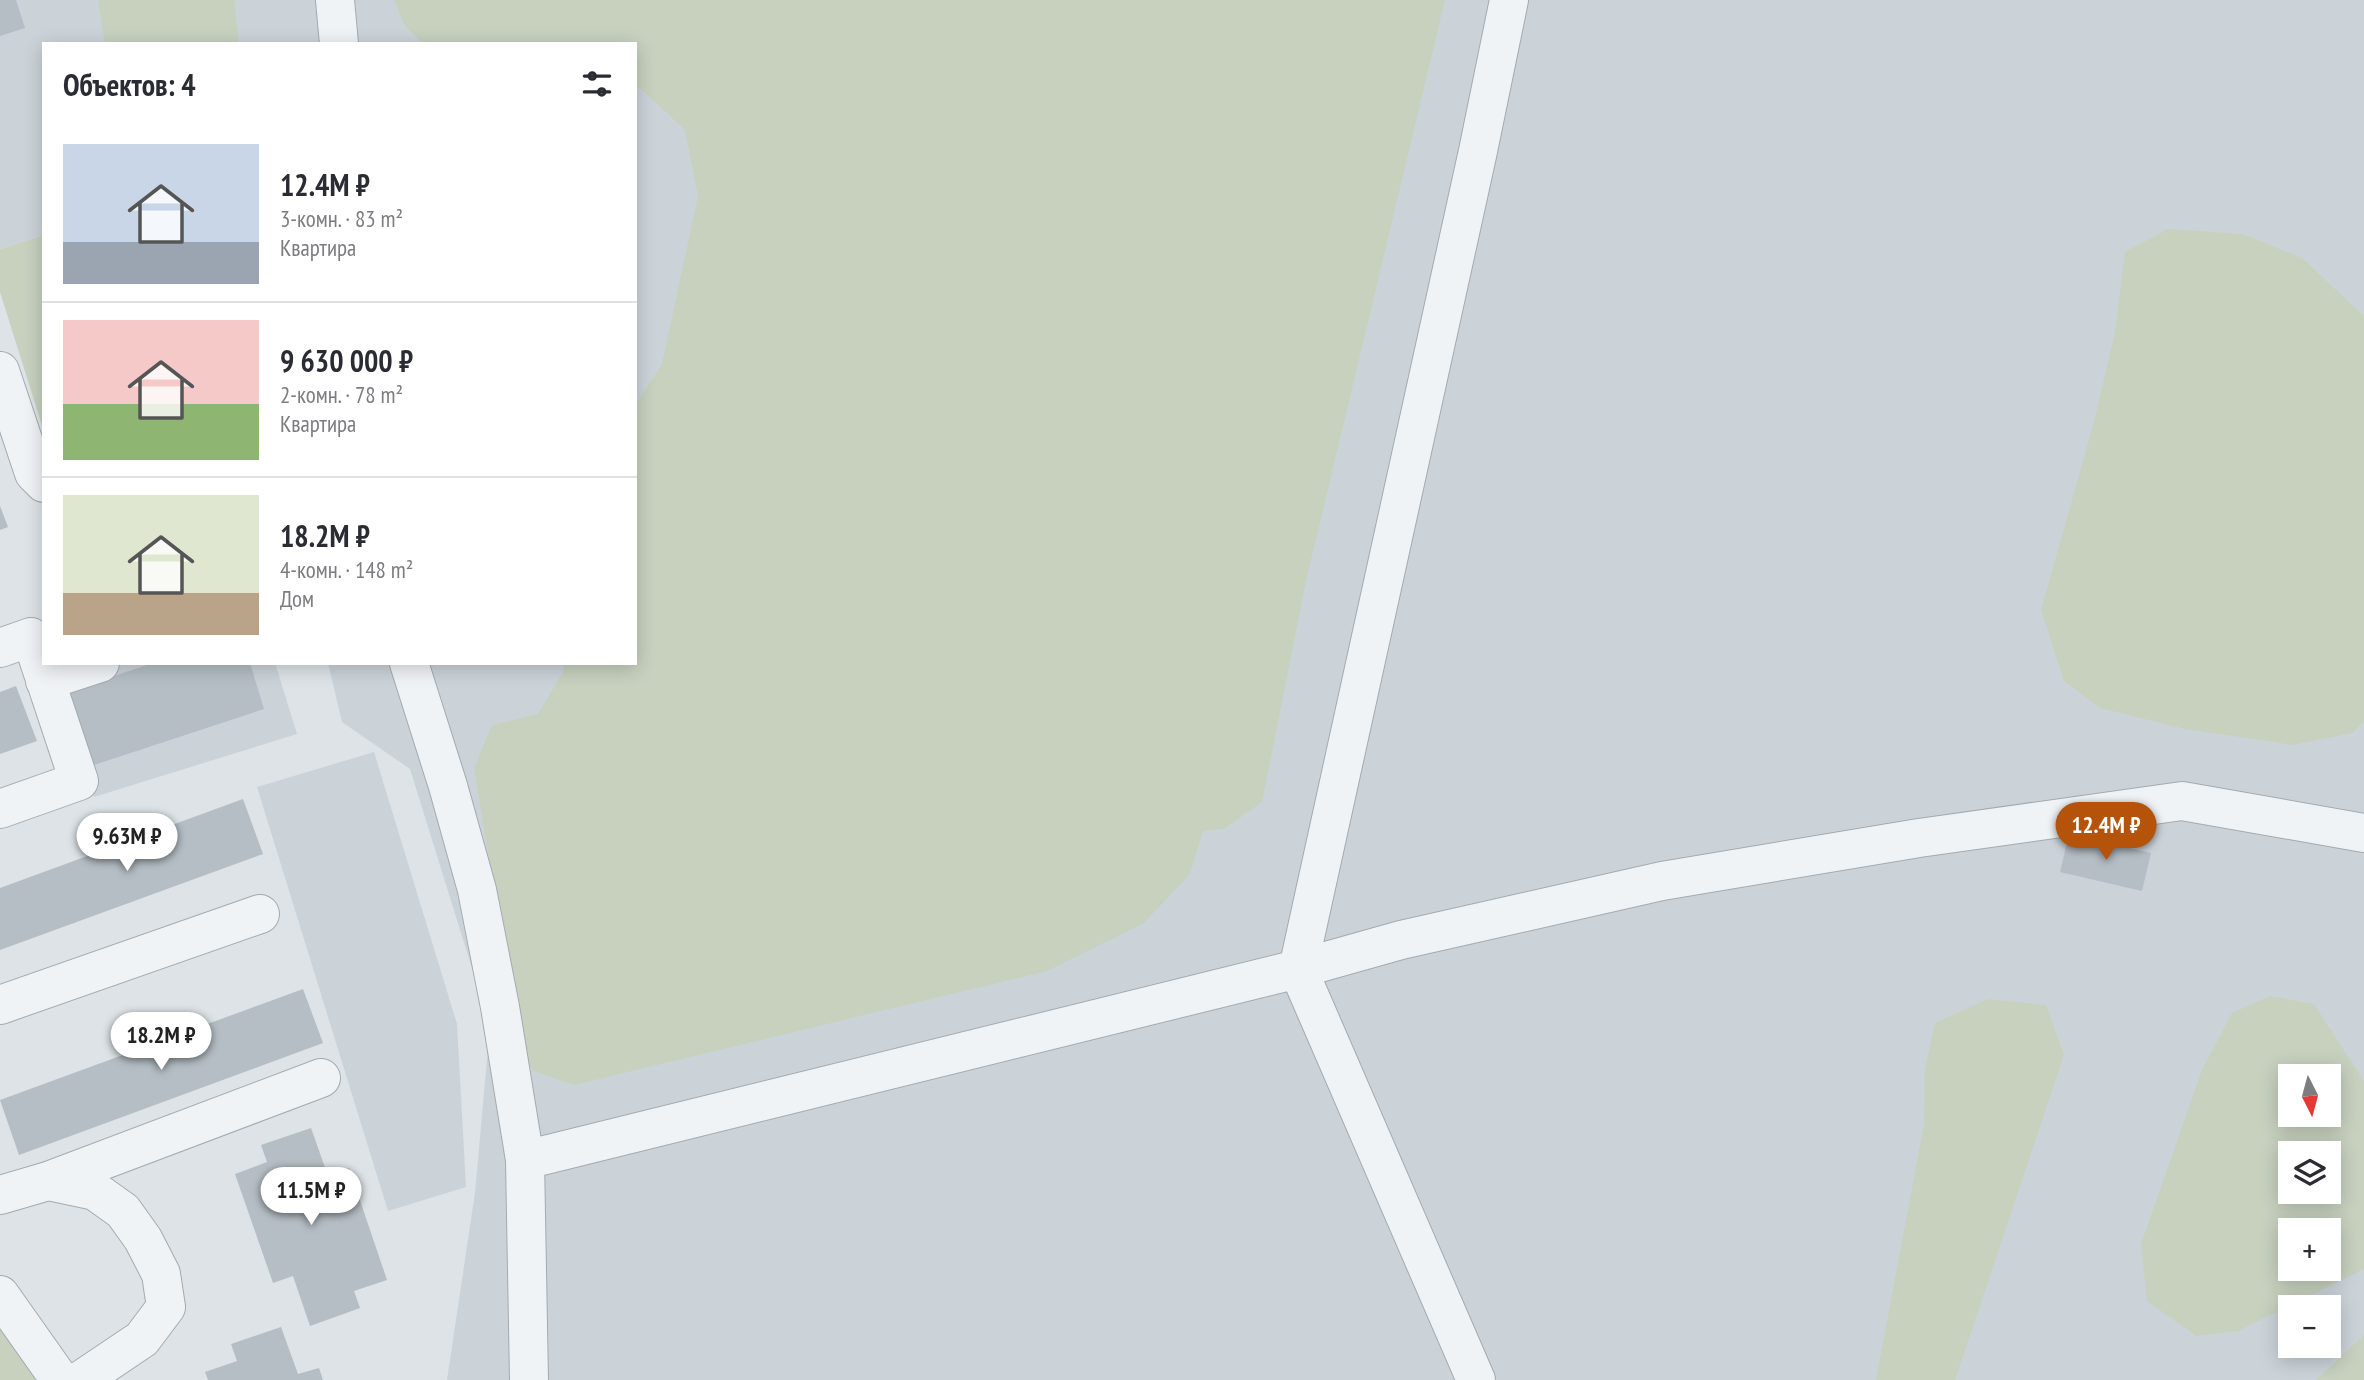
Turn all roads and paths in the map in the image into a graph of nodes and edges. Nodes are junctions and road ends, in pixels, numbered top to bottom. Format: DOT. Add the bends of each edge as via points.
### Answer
graph roads {
  1 [pos="335,0"];
  2 [pos="1509,0"];
  3 [pos="339,42"];
  4 [pos="0,372"];
  5 [pos="42,481"];
  6 [pos="0,648"];
  7 [pos="94,665"];
  8 [pos="410,665"];
  9 [pos="45,681"];
  10 [pos="0,808"];
  11 [pos="2364,833"];
  12 [pos="260,914"];
  13 [pos="1298,969"];
  14 [pos="0,1006"];
  15 [pos="321,1078"];
  16 [pos="525,1160"];
  17 [pos="48,1181"];
  18 [pos="0,1195"];
  19 [pos="0,1294"];
  20 [pos="60,1380"];
  21 [pos="81,1380"];
  22 [pos="529,1380"];
  23 [pos="1476,1380"];
  1 -- 3 [label="lane"];
  2 -- 13 [label="lane"];
  4 -- 5 [label="lane" via="34,472"];
  6 -- 9 [label="lane" via="31,637"];
  7 -- 9 [label="lane"];
  8 -- 16 [label="lane" via="477,890"];
  9 -- 10 [label="lane" via="79,781"];
  11 -- 13 [label="lane" via="2182,802 1919,838 1662,881 1401,940"];
  12 -- 14 [label="lane"];
  13 -- 16 [label="lane"];
  13 -- 23 [label="lane"];
  15 -- 17 [label="lane"];
  16 -- 22 [label="lane"];
  17 -- 18 [label="lane"];
  17 -- 21 [label="lane" via="95,1191 123,1211 161,1274 166,1307 142,1339"];
  19 -- 20 [label="lane"];
}
